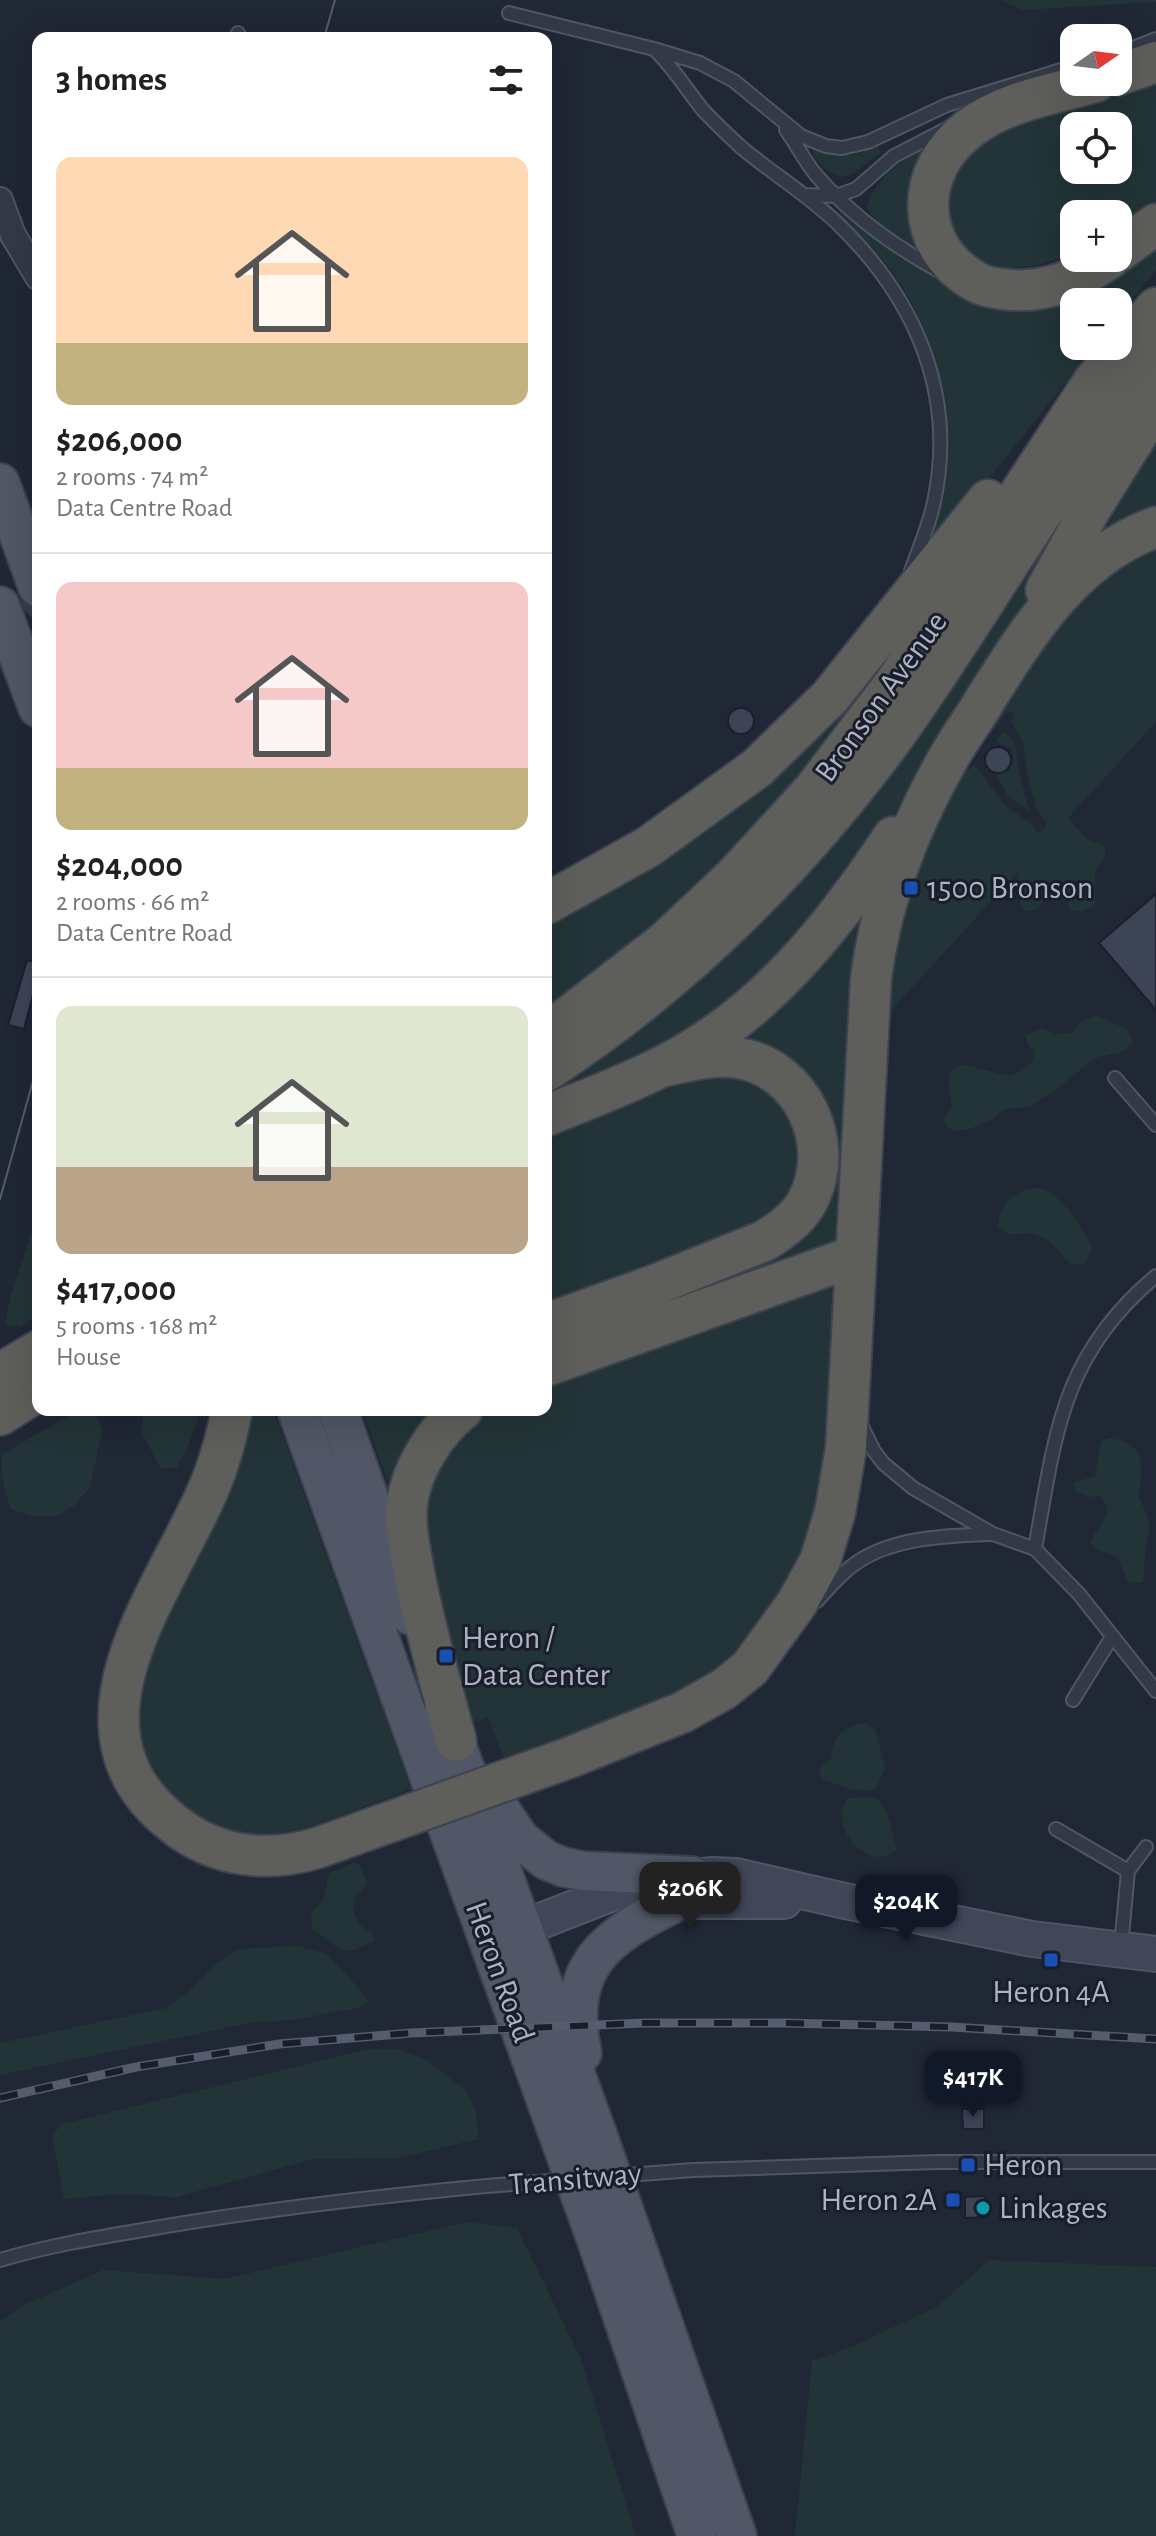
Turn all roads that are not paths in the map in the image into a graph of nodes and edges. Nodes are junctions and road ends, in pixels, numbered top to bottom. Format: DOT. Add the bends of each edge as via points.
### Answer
graph roads {
  1 [pos="509,13"];
  2 [pos="1156,39"];
  3 [pos="1132,48"];
  4 [pos="654,49"];
  5 [pos="1156,62"];
  6 [pos="1060,70"];
  7 [pos="1132,70"];
  8 [pos="1060,92"];
  9 [pos="1006,108"];
  10 [pos="779,120"];
  11 [pos="805,195"];
  12 [pos="836,196"];
  13 [pos="0,200"];
  14 [pos="1156,224"];
  15 [pos="1132,242"];
  16 [pos="32,267"];
  17 [pos="1085,272"];
  18 [pos="980,284"];
  19 [pos="1156,308"];
  20 [pos="1156,357"];
  21 [pos="1094,381"];
  22 [pos="1156,404"];
  23 [pos="0,483"];
  24 [pos="1156,527"];
  25 [pos="32,571"];
  26 [pos="0,606"];
  27 [pos="898,612"];
  28 [pos="1010,661"];
  29 [pos="32,692"];
  30 [pos="947,760"];
  31 [pos="552,901"];
  32 [pos="552,1029"];
  33 [pos="665,1066"];
  34 [pos="552,1067"];
  35 [pos="1115,1078"];
  36 [pos="552,1113"];
  37 [pos="1156,1125"];
  38 [pos="855,1256"];
  39 [pos="1156,1276"];
  40 [pos="552,1322"];
  41 [pos="32,1355"];
  42 [pos="552,1364"];
  43 [pos="0,1374"];
  44 [pos="32,1395"];
  45 [pos="849,1396"];
  46 [pos="0,1415"];
  47 [pos="231,1416"];
  48 [pos="299,1416"];
  49 [pos="340,1416"];
  50 [pos="454,1416"];
  51 [pos="993,1534"];
  52 [pos="1035,1549"];
  53 [pos="812,1607"];
  54 [pos="803,1618"];
  55 [pos="1112,1637"];
  56 [pos="750,1668"];
  57 [pos="1156,1691"];
  58 [pos="1073,1700"];
  59 [pos="456,1741"];
  60 [pos="1056,1829"];
  61 [pos="1146,1847"];
  62 [pos="1128,1871"];
  63 [pos="684,1889"];
  64 [pos="528,1940"];
  65 [pos="1120,1950"];
  66 [pos="494,1954"];
  67 [pos="1156,1954"];
  68 [pos="600,2142"];
  69 [pos="1156,2162"];
  70 [pos="0,2260"];
  71 [pos="697,2536"];
  72 [pos="737,2536"];
  1 -- 4 [label="lane"];
  2 -- 3 [label="lane"];
  4 -- 10 [label="lane" via="725,76"];
  4 -- 11 [label="lane" via="704,112"];
  5 -- 7 [label="highway"];
  6 -- 10 [label="lane" via="966,98 855,146 826,146"];
  8 -- 9 [label="highway"];
  9 -- 12 [label="lane" via="927,138 894,156 856,189"];
  9 -- 18 [label="highway" via="955,140 930,180 931,225 943,252"];
  10 -- 12 [label="lane"];
  11 -- 12 [label="lane"];
  11 -- 27 [label="lane" via="884,273 918,335 932,378 939,423 938,473 928,524"];
  12 -- 18 [label="lane" via="910,255"];
  13 -- 16 [label="street"];
  14 -- 15 [label="highway"];
  17 -- 18 [label="highway" via="1053,286 1015,291"];
  19 -- 21 [label="highway, Bronson Avenue"];
  20 -- 34 [label="highway, Bronson Avenue" via="1057,491 872,768 817,833 705,948"];
  21 -- 27 [label="highway" via="1046,425"];
  21 -- 32 [label="highway, Bronson Avenue" via="898,679 813,791 665,942"];
  22 -- 28 [label="highway" via="1091,508"];
  23 -- 25 [label="main road"];
  24 -- 28 [label="highway" via="1104,553 1070,582"];
  26 -- 29 [label="main road"];
  27 -- 31 [label="highway" via="830,697 757,768 648,847"];
  28 -- 30 [label="highway"];
  30 -- 33 [label="highway" via="803,958 741,1013"];
  30 -- 38 [label="highway" via="900,862 875,948"];
  33 -- 36 [label="highway"];
  33 -- 40 [label="highway" via="738,1058 782,1079 805,1106 818,1140 820,1157 812,1190 796,1217 764,1241"];
  35 -- 37 [label="lane"];
  38 -- 42 [label="highway"];
  38 -- 45 [label="highway"];
  39 -- 52 [label="lane" via="1115,1316 1073,1381 1056,1431"];
  41 -- 43 [label="highway"];
  44 -- 46 [label="highway"];
  45 -- 51 [label="lane" via="874,1451 895,1475"];
  45 -- 56 [label="highway" via="846,1448 828,1538 808,1586"];
  47 -- 56 [label="highway, bridge" via="206,1495 128,1656 119,1700 121,1742 139,1786 188,1836 250,1856 295,1855 683,1712"];
  48 -- 66 [label="main road, Heron Road"];
  49 -- 59 [label="main road, Heron Road"];
  50 -- 59 [label="highway" via="418,1468 407,1503 420,1602"];
  51 -- 52 [label="lane"];
  51 -- 53 [label="lane" via="920,1540 871,1555 840,1576"];
  52 -- 55 [label="lane"];
  54 -- 56 [label="lane"];
  55 -- 57 [label="lane"];
  55 -- 58 [label="lane"];
  59 -- 63 [label="main road" via="509,1826 546,1860"];
  59 -- 64 [label="main road, Heron Road"];
  60 -- 62 [label="lane"];
  61 -- 62 [label="lane"];
  62 -- 65 [label="lane"];
  63 -- 64 [label="main road" via="652,1881 610,1894"];
  63 -- 65 [label="main road" via="736,1876 1032,1939"];
  63 -- 68 [label="main road" via="612,1939 585,1977 579,2040"];
  64 -- 66 [label="main road"];
  64 -- 68 [label="main road, Heron Road"];
  65 -- 67 [label="main road"];
  66 -- 71 [label="main road, Heron Road"];
  68 -- 72 [label="main road, Heron Road"];
  69 -- 70 [label="lane, Transitway, bridge" via="693,2170 486,2186 227,2215"];
}
